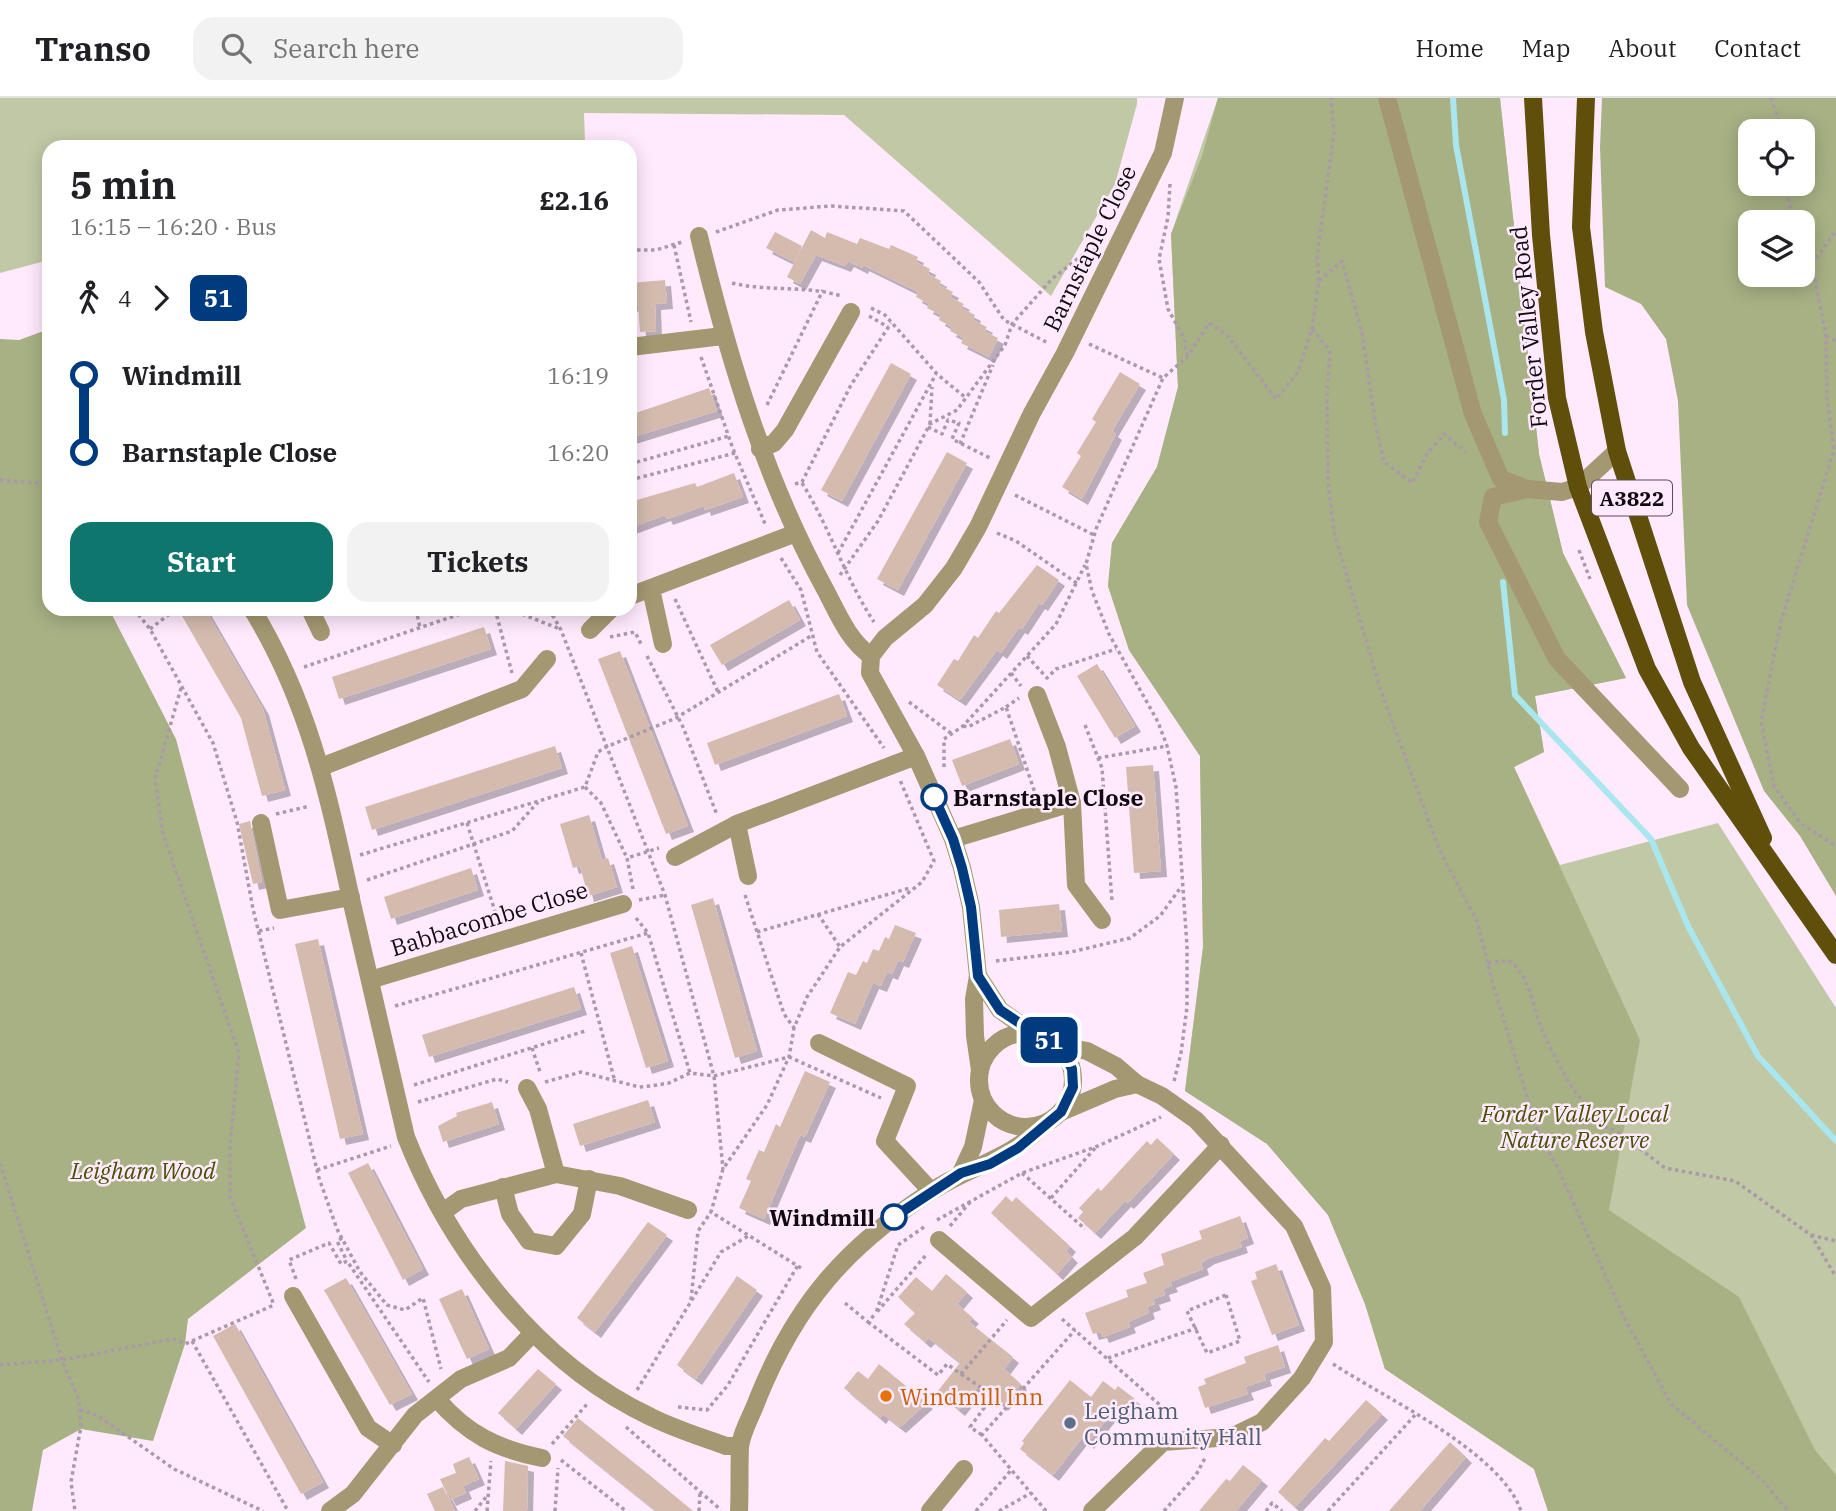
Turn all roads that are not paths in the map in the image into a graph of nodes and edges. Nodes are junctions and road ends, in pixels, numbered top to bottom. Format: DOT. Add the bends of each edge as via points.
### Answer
graph roads {
  1 [pos="1175,98"];
  2 [pos="1387,98"];
  3 [pos="1533,98"];
  4 [pos="1586,98"];
  5 [pos="699,236"];
  6 [pos="851,312"];
  7 [pos="723,336"];
  8 [pos="637,346"];
  9 [pos="760,449"];
  10 [pos="1617,451"];
  11 [pos="1578,486"];
  12 [pos="1527,489"];
  13 [pos="796,533"];
  14 [pos="659,586"];
  15 [pos="637,594"];
  16 [pos="256,616"];
  17 [pos="313,616"];
  18 [pos="604,616"];
  19 [pos="321,632"];
  20 [pos="585,636"];
  21 [pos="663,644"];
  22 [pos="871,656"];
  23 [pos="547,659"];
  24 [pos="1037,695"];
  25 [pos="916,756"];
  26 [pos="321,768"];
  27 [pos="1680,789"];
  28 [pos="1072,803"];
  29 [pos="258,820"];
  30 [pos="730,827"];
  31 [pos="953,839"];
  32 [pos="675,857"];
  33 [pos="1779,876"];
  34 [pos="746,885"];
  35 [pos="350,891"];
  36 [pos="623,904"];
  37 [pos="1109,918"];
  38 [pos="1836,956"];
  39 [pos="977,970"];
  40 [pos="370,980"];
  41 [pos="1034,1034"];
  42 [pos="819,1043"];
  43 [pos="1057,1045"];
  44 [pos="980,1070"];
  45 [pos="1137,1084"];
  46 [pos="527,1088"];
  47 [pos="983,1100"];
  48 [pos="1061,1112"];
  49 [pos="1044,1124"];
  50 [pos="1222,1145"];
  51 [pos="961,1173"];
  52 [pos="556,1174"];
  53 [pos="589,1179"];
  54 [pos="503,1187"];
  55 [pos="931,1191"];
  56 [pos="688,1210"];
  57 [pos="443,1212"];
  58 [pos="939,1240"];
  59 [pos="293,1296"];
  60 [pos="533,1333"];
  61 [pos="441,1396"];
  62 [pos="393,1445"];
  63 [pos="740,1446"];
  64 [pos="550,1458"];
  65 [pos="964,1469"];
  66 [pos="330,1511"];
  67 [pos="739,1511"];
  68 [pos="930,1511"];
  69 [pos="1092,1511"];
  1 -- 22 [label="street, Barnstaple Close" via="1160,160 979,525 925,605"];
  2 -- 12 [label="street" via="1473,414 1502,479"];
  3 -- 11 [label="main road, Forder Valley Road / A3822" via="1557,398"];
  4 -- 10 [label="main road, Forder Valley Road / A3822" via="1581,227 1594,332"];
  5 -- 7 [label="street"];
  6 -- 9 [label="street" via="785,430 774,443"];
  7 -- 8 [label="street"];
  7 -- 9 [label="street"];
  9 -- 13 [label="street"];
  10 -- 11 [label="street"];
  10 -- 33 [label="main road, Forder Valley Road / A3822" via="1692,682"];
  11 -- 12 [label="street" via="1562,492"];
  11 -- 33 [label="main road, Forder Valley Road / A3822" via="1647,669 1691,748"];
  12 -- 27 [label="street" via="1493,497 1488,522 1557,659"];
  13 -- 14 [label="street"];
  13 -- 22 [label="street" via="847,630"];
  14 -- 15 [label="street"];
  14 -- 21 [label="street"];
  16 -- 26 [label="street, Babbacombe Close" via="300,699"];
  17 -- 19 [label="street"];
  18 -- 20 [label="street"];
  22 -- 25 [label="street" via="870,673"];
  23 -- 26 [label="street" via="517,692"];
  24 -- 28 [label="street"];
  25 -- 30 [label="street"];
  25 -- 31 [label="street"];
  26 -- 35 [label="street, Babbacombe Close"];
  28 -- 31 [label="street"];
  28 -- 37 [label="street" via="1076,885"];
  29 -- 35 [label="street" via="280,910"];
  30 -- 32 [label="street"];
  30 -- 34 [label="street"];
  31 -- 39 [label="street" via="971,907"];
  33 -- 38 [label="main road, Forder Valley Road / A3822"];
  35 -- 40 [label="street, Babbacombe Close"];
  36 -- 40 [label="street, Babbacombe Close"];
  39 -- 41 [label="street" via="1000,1010"];
  39 -- 44 [label="street" via="975,1037"];
  40 -- 57 [label="street, Babbacombe Close" via="408,1140"];
  41 -- 43 [label="street"];
  41 -- 44 [label="street" via="1014,1035 996,1044"];
  42 -- 55 [label="street" via="907,1086 885,1141"];
  43 -- 45 [label="street" via="1087,1051"];
  43 -- 48 [label="street" via="1073,1077"];
  44 -- 47 [label="street"];
  45 -- 48 [label="street"];
  45 -- 50 [label="street" via="1196,1120"];
  46 -- 52 [label="street" via="538,1109"];
  47 -- 49 [label="street" via="996,1116 1014,1126"];
  47 -- 51 [label="street" via="973,1147"];
  48 -- 49 [label="street"];
  49 -- 51 [label="street" via="1018,1148"];
  50 -- 58 [label="street" via="1135,1237 1031,1318"];
  50 -- 69 [label="street" via="1294,1226 1322,1288 1324,1342 1302,1378 1262,1422 1231,1437 1163,1442"];
  51 -- 55 [label="street"];
  52 -- 53 [label="street"];
  52 -- 54 [label="street"];
  53 -- 54 [label="street" via="582,1214 556,1246 529,1241 510,1214"];
  53 -- 56 [label="street"];
  54 -- 57 [label="street" via="461,1199"];
  55 -- 63 [label="street" via="876,1230 805,1305 783,1341"];
  57 -- 60 [label="street, Babbacombe Close" via="478,1268"];
  59 -- 62 [label="street" via="368,1428"];
  60 -- 61 [label="street" via="509,1358 461,1379"];
  60 -- 63 [label="street, Babbacombe Close" via="602,1388 649,1416 726,1446"];
  61 -- 62 [label="street" via="415,1415"];
  61 -- 64 [label="street" via="457,1423 492,1443 508,1451"];
  62 -- 66 [label="street" via="353,1494"];
  63 -- 67 [label="street"];
  65 -- 68 [label="street"];
}
